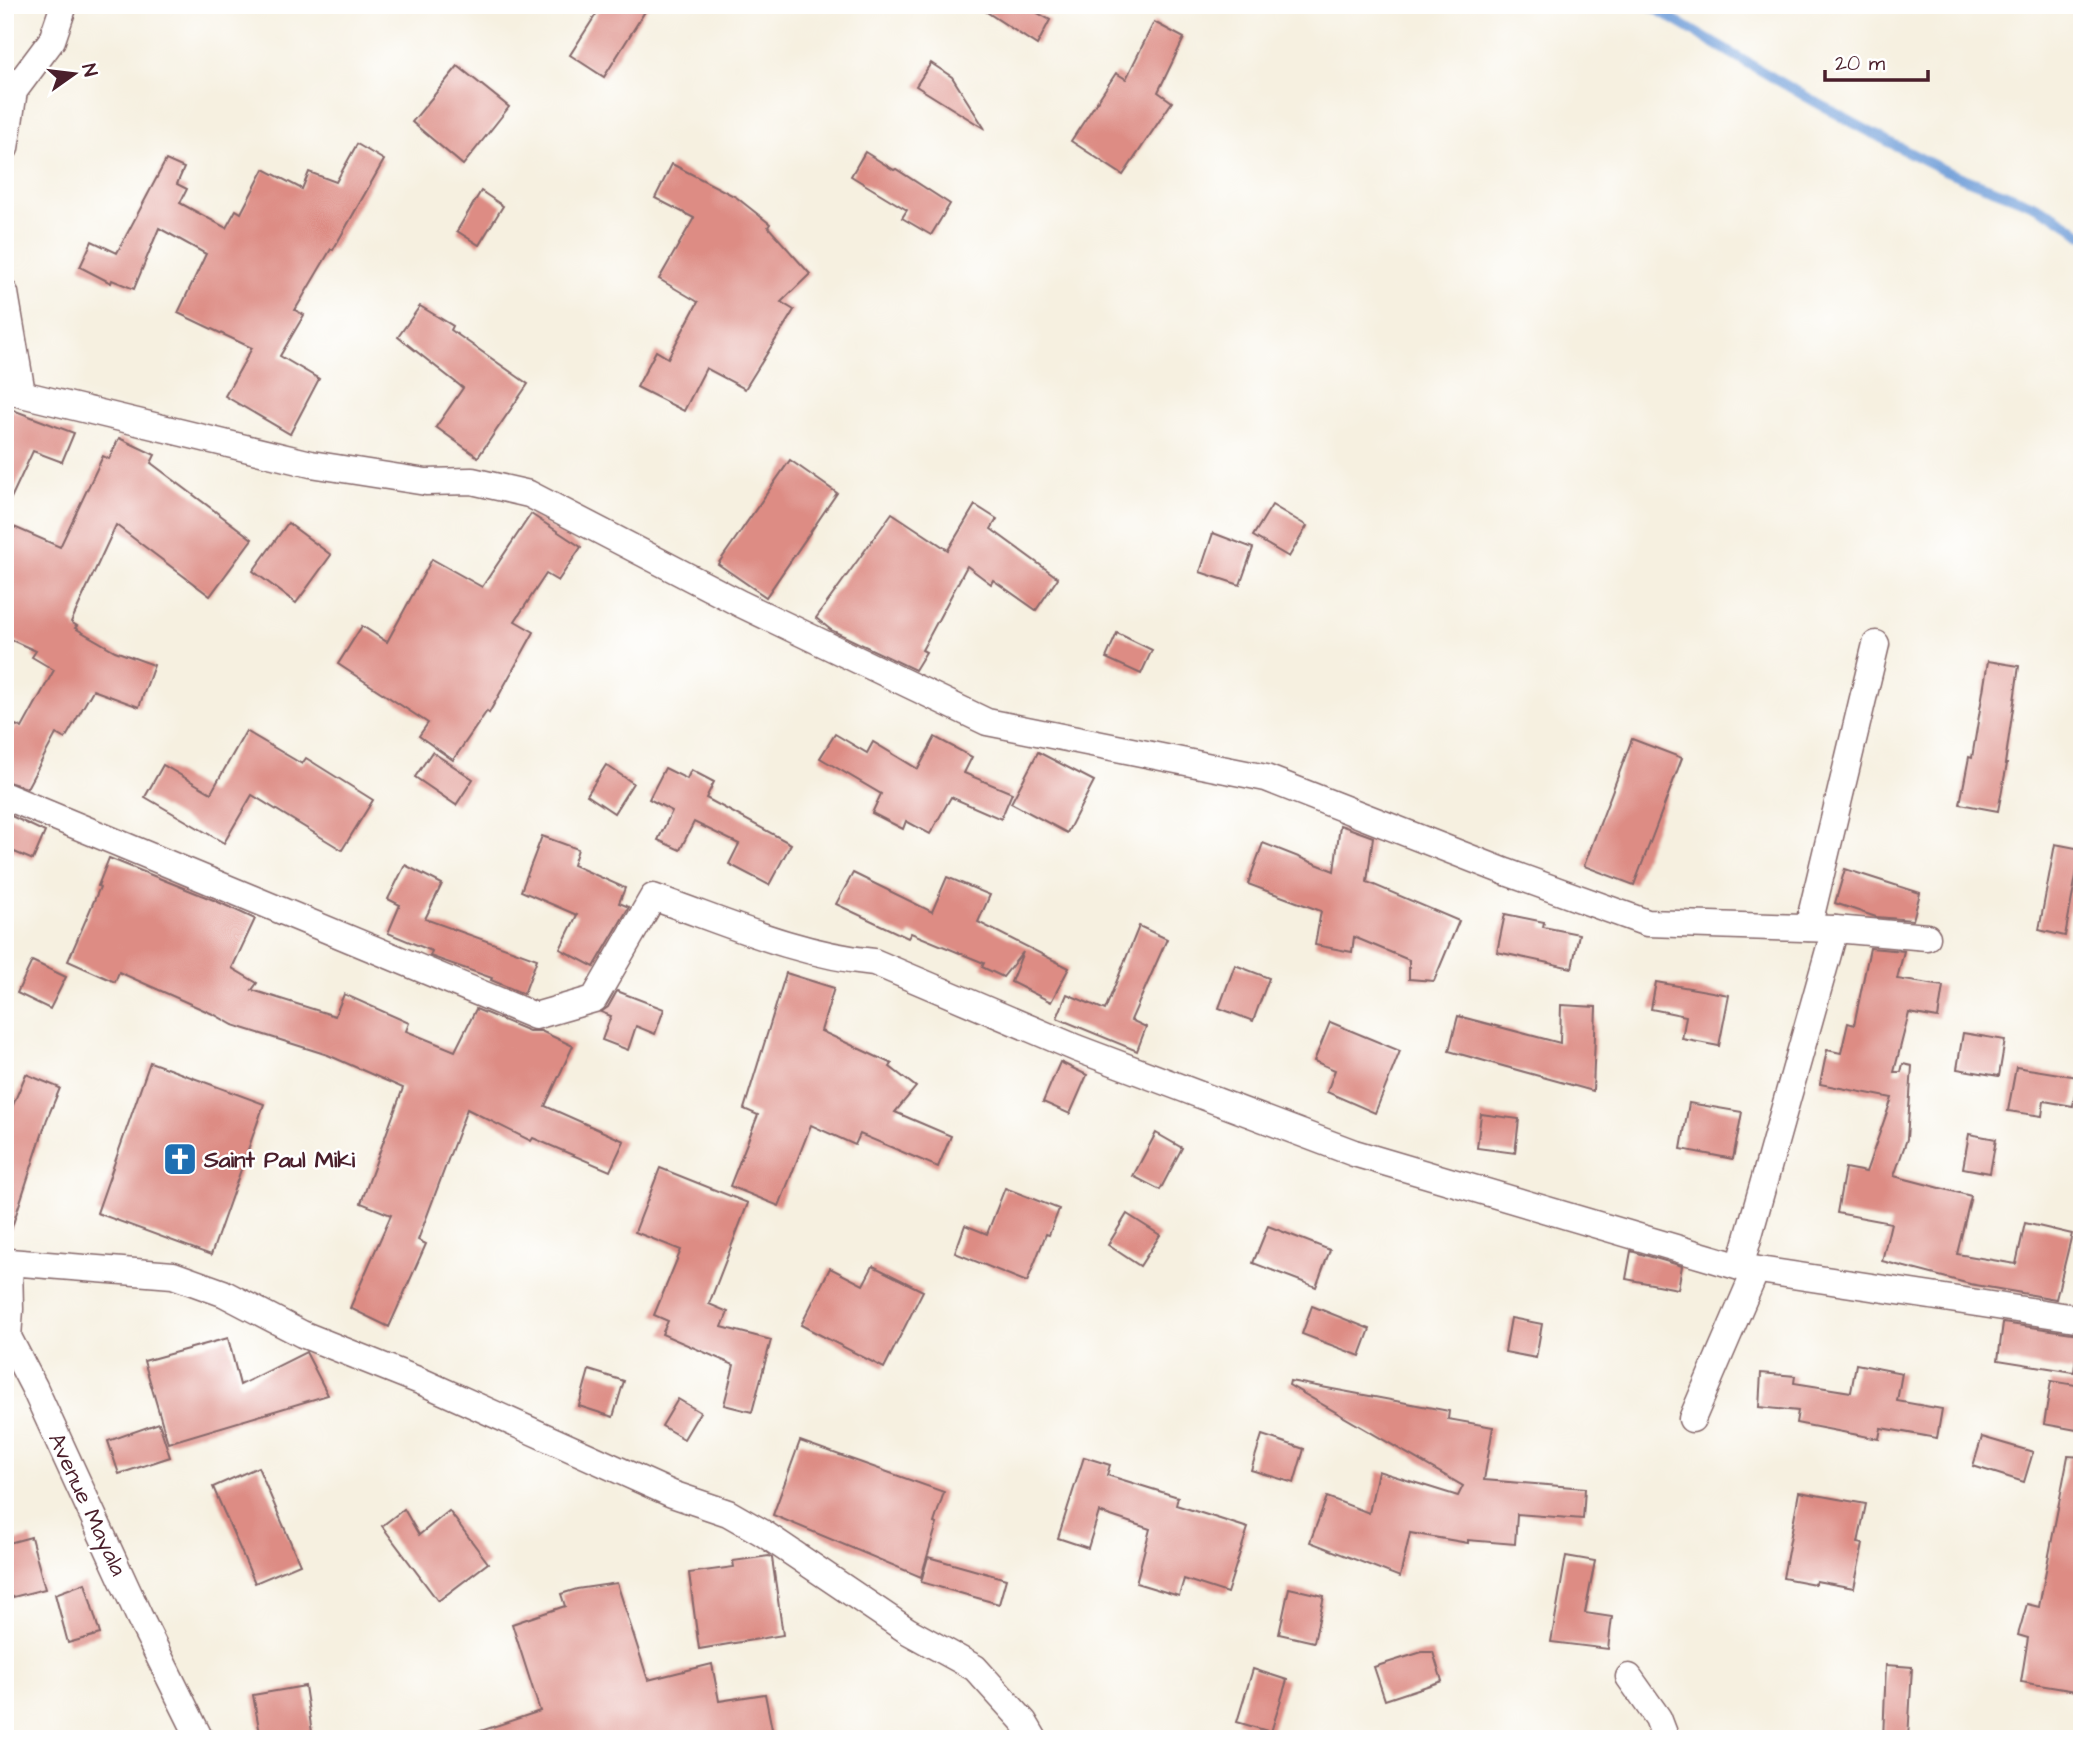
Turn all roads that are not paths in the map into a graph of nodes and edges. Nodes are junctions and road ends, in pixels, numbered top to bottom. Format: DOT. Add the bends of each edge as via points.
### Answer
graph roads {
  1 [pos="64,5"];
  2 [pos="5,148"];
  3 [pos="5,293"];
  4 [pos="14,392"];
  5 [pos="1876,644"];
  6 [pos="5,796"];
  7 [pos="1808,928"];
  8 [pos="1835,929"];
  9 [pos="1927,937"];
  10 [pos="1748,1269"];
  11 [pos="2082,1320"];
  12 [pos="1692,1419"];
  13 [pos="1629,1677"];
  14 [pos="200,1739"];
  15 [pos="1034,1739"];
  16 [pos="1666,1739"];
  1 -- 2 [label="street" via="52,40 14,91"];
  3 -- 4 [label="street"];
  4 -- 7 [label="street" via="311,464 426,482 472,481 529,494 741,604 987,722 1266,778 1647,923"];
  5 -- 7 [label="street"];
  6 -- 10 [label="street" via="535,1016 594,999 653,897 788,944 874,962 1076,1048 1354,1153"];
  7 -- 8 [label="street"];
  8 -- 9 [label="street"];
  8 -- 10 [label="street"];
  10 -- 11 [label="street"];
  10 -- 12 [label="street"];
  13 -- 16 [label="street" via="1658,1718"];
  14 -- 15 [label="street, Avenue Mayala" via="8,1337 9,1262 173,1275 223,1293 302,1334 425,1383 672,1494 728,1513 908,1631 975,1668"];
}
